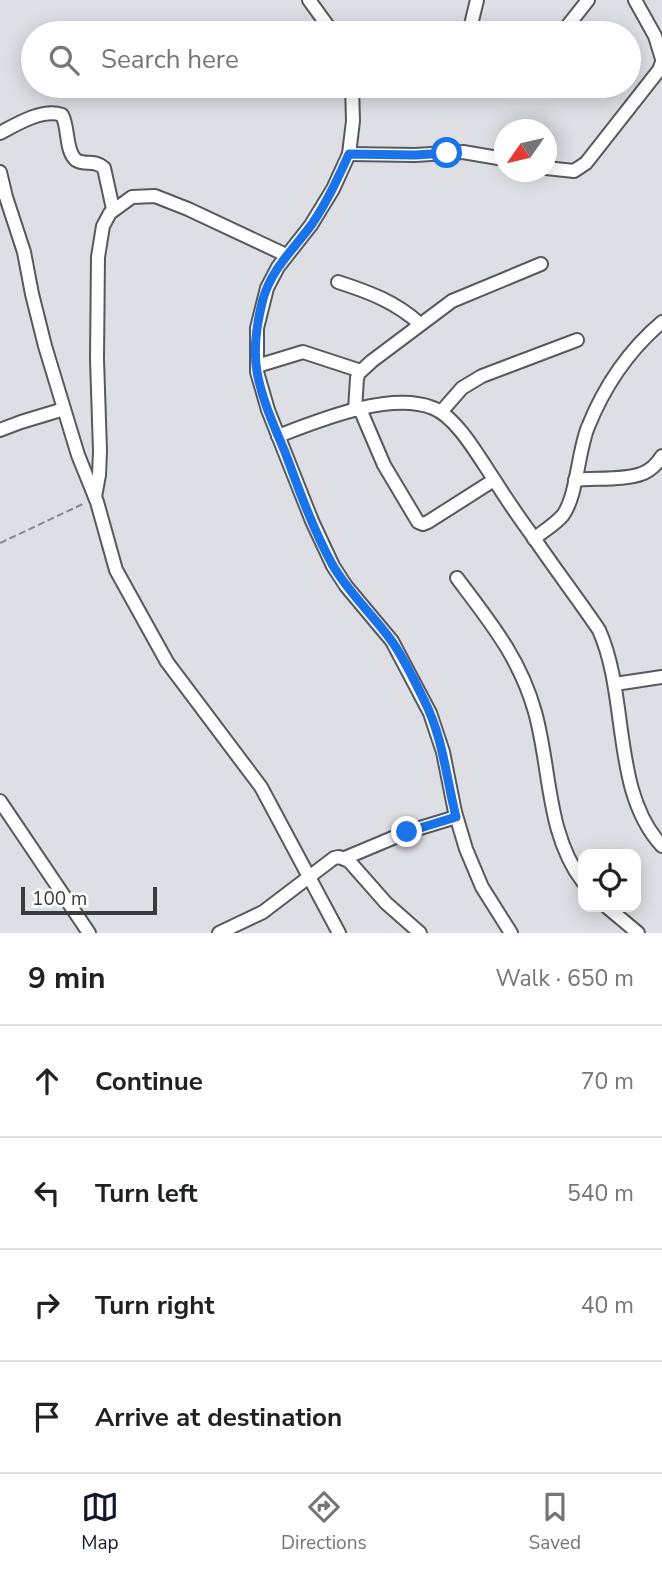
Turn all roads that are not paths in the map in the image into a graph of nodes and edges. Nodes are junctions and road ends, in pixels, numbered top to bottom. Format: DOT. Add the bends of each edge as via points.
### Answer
graph roads {
  1 [pos="477,0"];
  2 [pos="588,0"];
  3 [pos="635,0"];
  4 [pos="315,2"];
  5 [pos="326,21"];
  6 [pos="472,21"];
  7 [pos="571,21"];
  8 [pos="662,60"];
  9 [pos="641,93"];
  10 [pos="352,98"];
  11 [pos="637,98"];
  12 [pos="0,133"];
  13 [pos="349,154"];
  14 [pos="494,157"];
  15 [pos="557,169"];
  16 [pos="0,172"];
  17 [pos="114,209"];
  18 [pos="286,255"];
  19 [pos="541,264"];
  20 [pos="338,282"];
  21 [pos="662,322"];
  22 [pos="420,324"];
  23 [pos="578,340"];
  24 [pos="257,366"];
  25 [pos="361,372"];
  26 [pos="64,409"];
  27 [pos="358,410"];
  28 [pos="441,412"];
  29 [pos="0,430"];
  30 [pos="278,436"];
  31 [pos="662,456"];
  32 [pos="494,480"];
  33 [pos="575,480"];
  34 [pos="95,497"];
  35 [pos="534,539"];
  36 [pos="457,578"];
  37 [pos="662,677"];
  38 [pos="615,684"];
  39 [pos="0,801"];
  40 [pos="456,817"];
  41 [pos="662,846"];
  42 [pos="345,858"];
  43 [pos="578,873"];
  44 [pos="310,877"];
  45 [pos="613,912"];
  46 [pos="226,932"];
  47 [pos="89,933"];
  48 [pos="339,933"];
  49 [pos="420,933"];
  50 [pos="511,933"];
  51 [pos="638,933"];
  1 -- 6 [label="street"];
  2 -- 7 [label="street"];
  3 -- 8 [label="street"];
  4 -- 5 [label="street"];
  8 -- 9 [label="street"];
  10 -- 13 [label="street"];
  11 -- 15 [label="street" via="586,163 574,171"];
  12 -- 17 [label="street" via="36,116 62,115 72,155 104,168"];
  13 -- 14 [label="street" via="463,152"];
  13 -- 18 [label="street" via="311,225"];
  16 -- 26 [label="street"];
  17 -- 18 [label="street" via="132,197 155,196"];
  17 -- 34 [label="street" via="103,226 98,257 100,451"];
  18 -- 24 [label="street" via="264,298 257,328"];
  19 -- 22 [label="street" via="452,301"];
  20 -- 22 [label="street" via="387,300"];
  21 -- 33 [label="street" via="608,384 587,427"];
  22 -- 25 [label="street"];
  23 -- 28 [label="street" via="482,376 463,388"];
  24 -- 25 [label="street" via="303,352"];
  24 -- 30 [label="street"];
  25 -- 27 [label="street" via="356,385"];
  26 -- 29 [label="street"];
  26 -- 34 [label="street"];
  27 -- 28 [label="street" via="406,403"];
  27 -- 30 [label="street"];
  27 -- 32 [label="street" via="418,522 428,523"];
  28 -- 32 [label="street"];
  30 -- 40 [label="street" via="333,566 391,641 430,713 446,762"];
  31 -- 33 [label="street" via="642,474"];
  32 -- 35 [label="street"];
  33 -- 35 [label="street" via="563,515"];
  34 -- 44 [label="street" via="116,570 167,662 261,787"];
  35 -- 38 [label="street" via="598,630"];
  36 -- 43 [label="street" via="522,674 536,713 557,826"];
  37 -- 38 [label="street"];
  38 -- 41 [label="street" via="633,796"];
  39 -- 47 [label="street"];
  40 -- 42 [label="street"];
  40 -- 50 [label="street" via="473,869"];
  42 -- 44 [label="street" via="334,858"];
  42 -- 49 [label="street"];
  44 -- 46 [label="street" via="263,912"];
  44 -- 48 [label="street"];
  45 -- 51 [label="street"];
}
